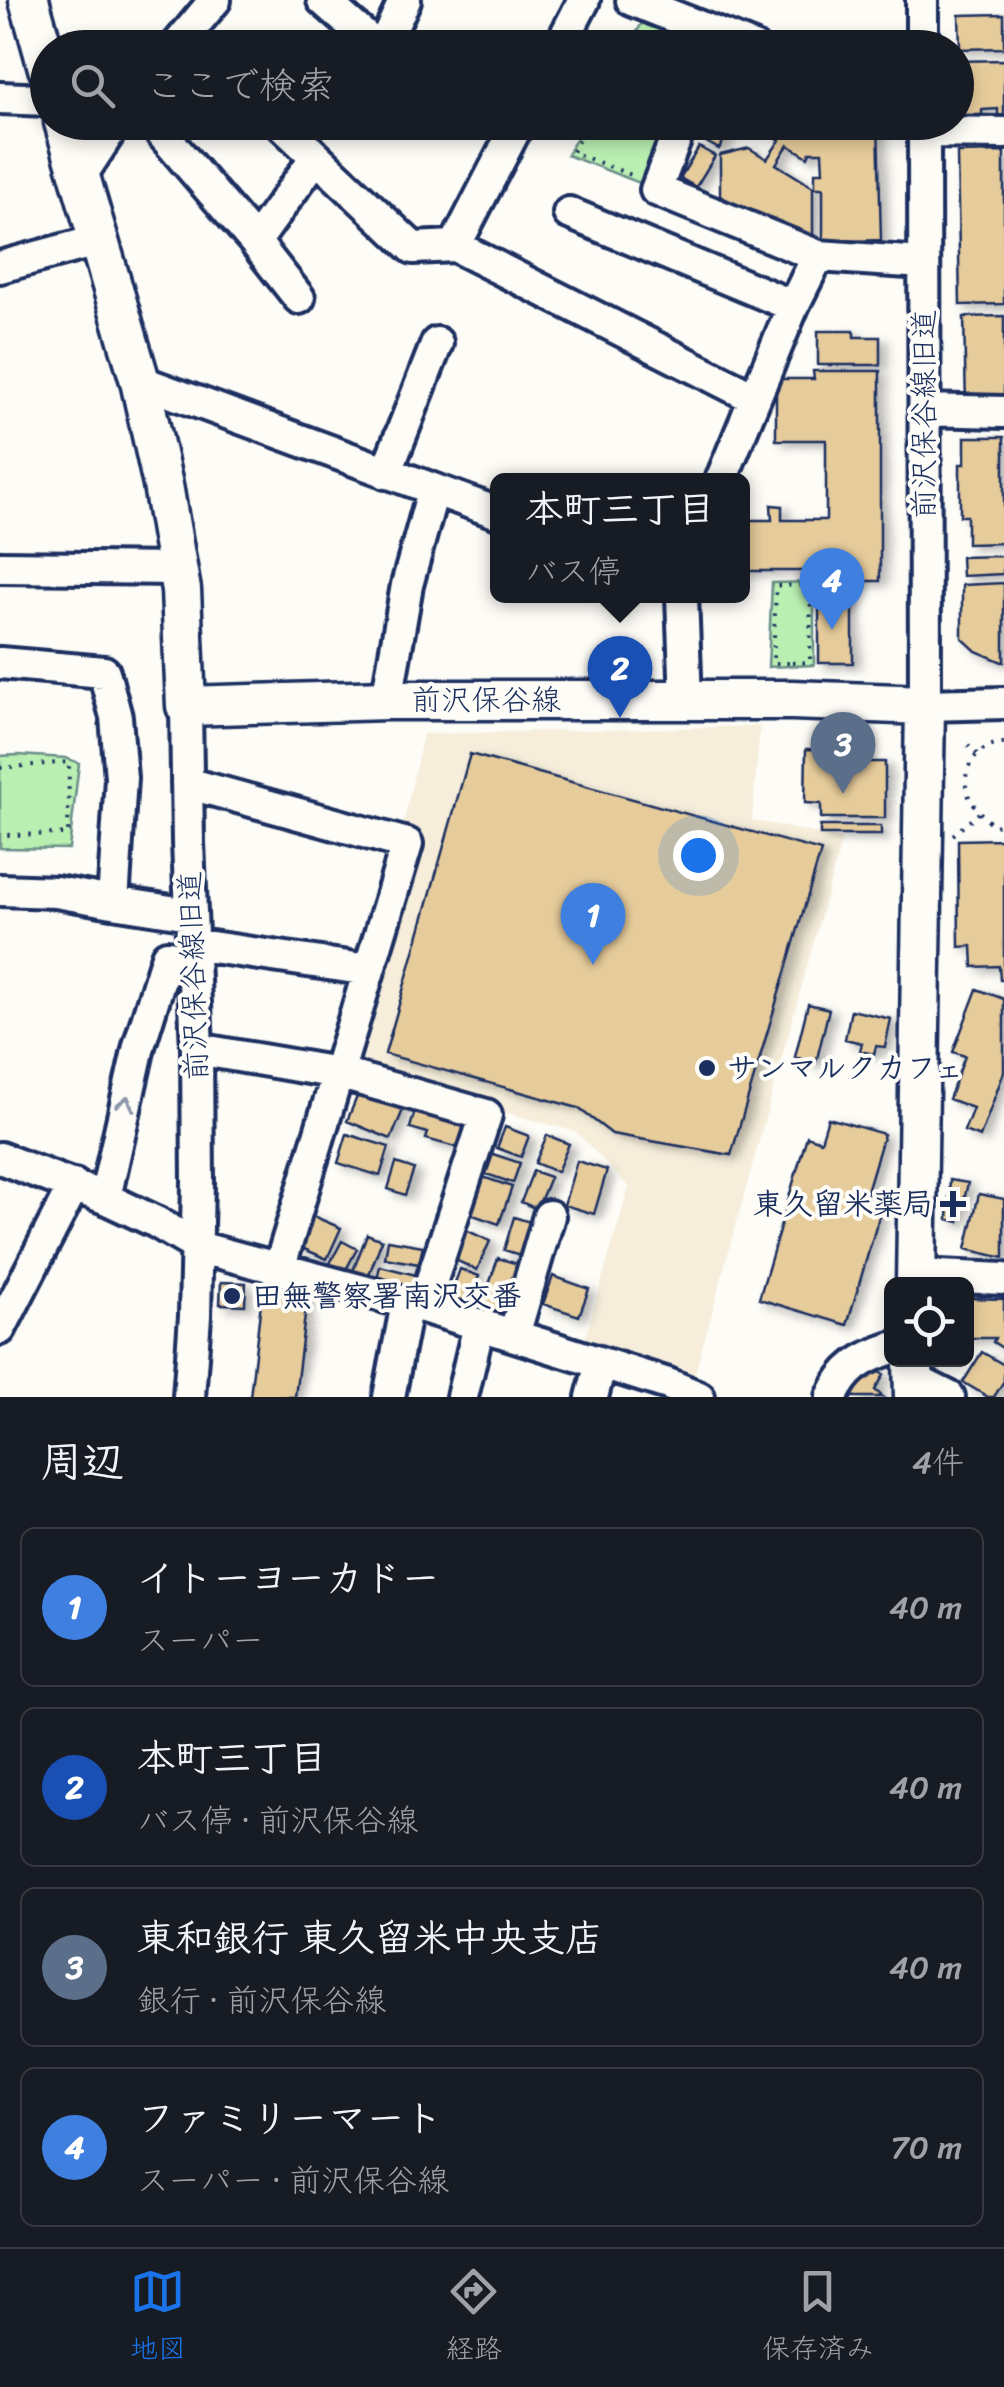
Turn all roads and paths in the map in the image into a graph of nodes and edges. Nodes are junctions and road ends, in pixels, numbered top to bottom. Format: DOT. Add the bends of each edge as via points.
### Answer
graph roads {
  1 [pos="29,0"];
  2 [pos="215,0"];
  3 [pos="322,0"];
  4 [pos="406,0"];
  5 [pos="584,0"];
  6 [pos="922,0"];
  7 [pos="641,1"];
  8 [pos="37,30"];
  9 [pos="195,30"];
  10 [pos="356,30"];
  11 [pos="391,30"];
  12 [pos="568,30"];
  13 [pos="695,30"];
  14 [pos="922,30"];
  15 [pos="0,98"];
  16 [pos="30,99"];
  17 [pos="974,131"];
  18 [pos="1004,133"];
  19 [pos="69,140"];
  20 [pos="104,140"];
  21 [pos="167,140"];
  22 [pos="298,140"];
  23 [pos="510,140"];
  24 [pos="579,140"];
  25 [pos="675,140"];
  26 [pos="924,140"];
  27 [pos="316,157"];
  28 [pos="634,176"];
  29 [pos="80,177"];
  30 [pos="570,212"];
  31 [pos="100,240"];
  32 [pos="254,242"];
  33 [pos="454,246"];
  34 [pos="818,256"];
  35 [pos="924,263"];
  36 [pos="0,267"];
  37 [pos="299,298"];
  38 [pos="794,306"];
  39 [pos="438,343"];
  40 [pos="140,381"];
  41 [pos="755,398"];
  42 [pos="924,410"];
  43 [pos="1004,412"];
  44 [pos="386,473"];
  45 [pos="724,473"];
  46 [pos="433,491"];
  47 [pos="490,510"];
  48 [pos="0,567"];
  49 [pos="177,569"];
  50 [pos="682,603"];
  51 [pos="0,663"];
  52 [pos="792,663"];
  53 [pos="792,678"];
  54 [pos="387,700"];
  55 [pos="686,700"];
  56 [pos="1004,703"];
  57 [pos="925,704"];
  58 [pos="186,706"];
  59 [pos="1004,743"];
  60 [pos="968,745"];
  61 [pos="977,754"];
  62 [pos="0,768"];
  63 [pos="187,782"];
  64 [pos="980,812"];
  65 [pos="1004,824"];
  66 [pos="0,835"];
  67 [pos="948,840"];
  68 [pos="0,890"];
  69 [pos="113,902"];
  70 [pos="190,914"];
  71 [pos="191,952"];
  72 [pos="369,970"];
  73 [pos="197,1049"];
  74 [pos="338,1073"];
  75 [pos="0,1158"];
  76 [pos="74,1185"];
  77 [pos="104,1198"];
  78 [pos="549,1216"];
  79 [pos="198,1247"];
  80 [pos="279,1268"];
  81 [pos="916,1277"];
  82 [pos="974,1279"];
  83 [pos="1004,1279"];
  84 [pos="415,1305"];
  85 [pos="480,1326"];
  86 [pos="0,1328"];
  87 [pos="514,1335"];
  88 [pos="884,1352"];
  89 [pos="601,1363"];
  90 [pos="914,1378"];
  91 [pos="189,1397"];
  92 [pos="389,1397"];
  93 [pos="462,1397"];
  94 [pos="592,1397"];
  95 [pos="699,1397"];
  96 [pos="832,1397"];
  97 [pos="950,1397"];
  1 -- 8 [label="main road"];
  2 -- 9 [label="street"];
  3 -- 10 [label="street"];
  4 -- 11 [label="street"];
  5 -- 12 [label="street"];
  6 -- 14 [label="street"];
  7 -- 13 [label="street"];
  15 -- 16 [label="street"];
  17 -- 18 [label="street"];
  19 -- 29 [label="main road"];
  20 -- 29 [label="street"];
  21 -- 32 [label="street"];
  22 -- 27 [label="street"];
  23 -- 33 [label="street"];
  24 -- 28 [label="path" via="572,152"];
  25 -- 34 [label="street" via="656,190"];
  26 -- 35 [label="street, 前沢保谷線旧道"];
  27 -- 32 [label="street"];
  27 -- 33 [label="street" via="413,248"];
  29 -- 31 [label="main road"];
  30 -- 38 [label="street"];
  31 -- 36 [label="street"];
  31 -- 40 [label="main road"];
  32 -- 37 [label="street"];
  33 -- 41 [label="street"];
  34 -- 35 [label="street"];
  34 -- 38 [label="street"];
  35 -- 42 [label="street, 前沢保谷線旧道"];
  38 -- 41 [label="street"];
  39 -- 44 [label="street"];
  40 -- 44 [label="street"];
  40 -- 49 [label="main road"];
  41 -- 45 [label="street"];
  42 -- 43 [label="street"];
  42 -- 57 [label="street, 前沢保谷線旧道"];
  44 -- 46 [label="street"];
  46 -- 47 [label="street"];
  46 -- 54 [label="street" via="406,585"];
  48 -- 49 [label="street"];
  49 -- 58 [label="main road"];
  50 -- 55 [label="street"];
  51 -- 69 [label="street" via="104,672 121,778"];
  52 -- 52 [label="path" via="774,663 776,586 811,585 810,662"];
  52 -- 53 [label="path"];
  54 -- 55 [label="main road, 前沢保谷線"];
  54 -- 58 [label="main road, 前沢保谷線"];
  55 -- 57 [label="main road, 前沢保谷線"];
  56 -- 57 [label="street"];
  57 -- 81 [label="main road"];
  58 -- 63 [label="street, 前沢保谷線旧道"];
  59 -- 61 [label="path"];
  60 -- 61 [label="path"];
  61 -- 64 [label="path" via="966,775"];
  62 -- 66 [label="path" via="70,762 68,834"];
  63 -- 70 [label="street, 前沢保谷線旧道"];
  63 -- 72 [label="street" via="407,844"];
  64 -- 65 [label="path" via="994,826"];
  64 -- 67 [label="path"];
  68 -- 69 [label="street"];
  69 -- 70 [label="street"];
  70 -- 71 [label="street, 前沢保谷線旧道"];
  71 -- 72 [label="street"];
  71 -- 73 [label="street, 前沢保谷線旧道"];
  77 -- 71 [label="street, one-way" via="167,956"];
  72 -- 74 [label="street"];
  73 -- 74 [label="street"];
  73 -- 79 [label="street, 前沢保谷線旧道"];
  74 -- 80 [label="street"];
  74 -- 84 [label="street" via="486,1115"];
  75 -- 76 [label="street"];
  76 -- 77 [label="street"];
  76 -- 86 [label="street"];
  77 -- 79 [label="street"];
  78 -- 87 [label="street"];
  79 -- 80 [label="street"];
  79 -- 91 [label="street, 前沢保谷線旧道"];
  80 -- 84 [label="street"];
  82 -- 83 [label="street"];
  84 -- 85 [label="street"];
  84 -- 92 [label="street"];
  85 -- 87 [label="street"];
  85 -- 93 [label="street"];
  87 -- 89 [label="street"];
  88 -- 96 [label="street" via="842,1376"];
  89 -- 94 [label="street"];
  89 -- 95 [label="street"];
  90 -- 97 [label="street"];
}
